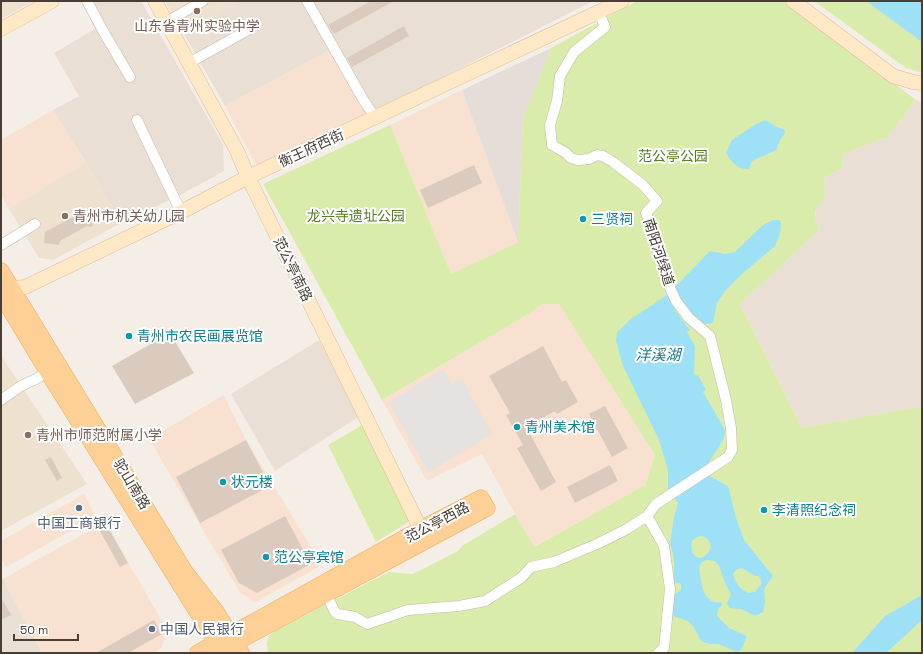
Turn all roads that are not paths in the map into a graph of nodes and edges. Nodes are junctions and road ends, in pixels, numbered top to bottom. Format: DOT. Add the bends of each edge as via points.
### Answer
graph roads {
  1 [pos="52,1"];
  2 [pos="87,1"];
  3 [pos="155,1"];
  4 [pos="203,1"];
  5 [pos="307,1"];
  6 [pos="622,1"];
  7 [pos="793,1"];
  8 [pos="599,12"];
  9 [pos="166,22"];
  10 [pos="1,29"];
  11 [pos="248,30"];
  12 [pos="188,63"];
  13 [pos="130,77"];
  14 [pos="922,83"];
  15 [pos="375,118"];
  16 [pos="137,120"];
  17 [pos="248,177"];
  18 [pos="181,212"];
  19 [pos="35,224"];
  20 [pos="1,245"];
  21 [pos="1,271"];
  22 [pos="4,293"];
  23 [pos="53,369"];
  24 [pos="1,400"];
  25 [pos="647,516"];
  26 [pos="424,535"];
  27 [pos="326,594"];
  28 [pos="226,647"];
  29 [pos="198,653"];
  30 [pos="658,653"];
  1 -- 10 [label="street"];
  2 -- 13 [label="street"];
  3 -- 9 [label="street, 范公亭南路"];
  4 -- 9 [label="street"];
  5 -- 15 [label="street"];
  6 -- 8 [label="street, 衡王府西街"];
  7 -- 14 [label="street" via="893,76"];
  8 -- 15 [label="street, 衡王府西街"];
  8 -- 25 [label="street, 南阳河绿道" via="605,27 574,52 560,76 557,101 550,125 552,145 570,158 589,159 597,155 608,159 643,185 657,201 646,213 676,301 689,318 710,336 726,400 732,440 732,450 728,457 656,504"];
  9 -- 12 [label="street, 范公亭南路"];
  11 -- 12 [label="street"];
  12 -- 17 [label="street, 范公亭南路" via="237,151"];
  15 -- 17 [label="street, 衡王府西街"];
  16 -- 18 [label="street"];
  17 -- 18 [label="street, 衡王府西街"];
  17 -- 26 [label="street, 范公亭南路"];
  18 -- 22 [label="street, 衡王府西街" via="25,287"];
  19 -- 20 [label="street"];
  21 -- 22 [label="main road, 驼山南路"];
  22 -- 23 [label="main road, 驼山南路"];
  23 -- 24 [label="street"];
  23 -- 28 [label="main road, 驼山南路"];
  25 -- 27 [label="street" via="599,543 554,562 531,567 521,578 485,601 408,610 367,624 355,617 335,612"];
  25 -- 30 [label="street" via="664,546 670,589 664,648"];
  26 -- 27 [label="main road, 范公亭西路"];
  26 -- 28 [label="main road, 范公亭西路"];
  27 -- 28 [label="main road, 范公亭西路"];
  28 -- 29 [label="main road, 范公亭西路"];
}
